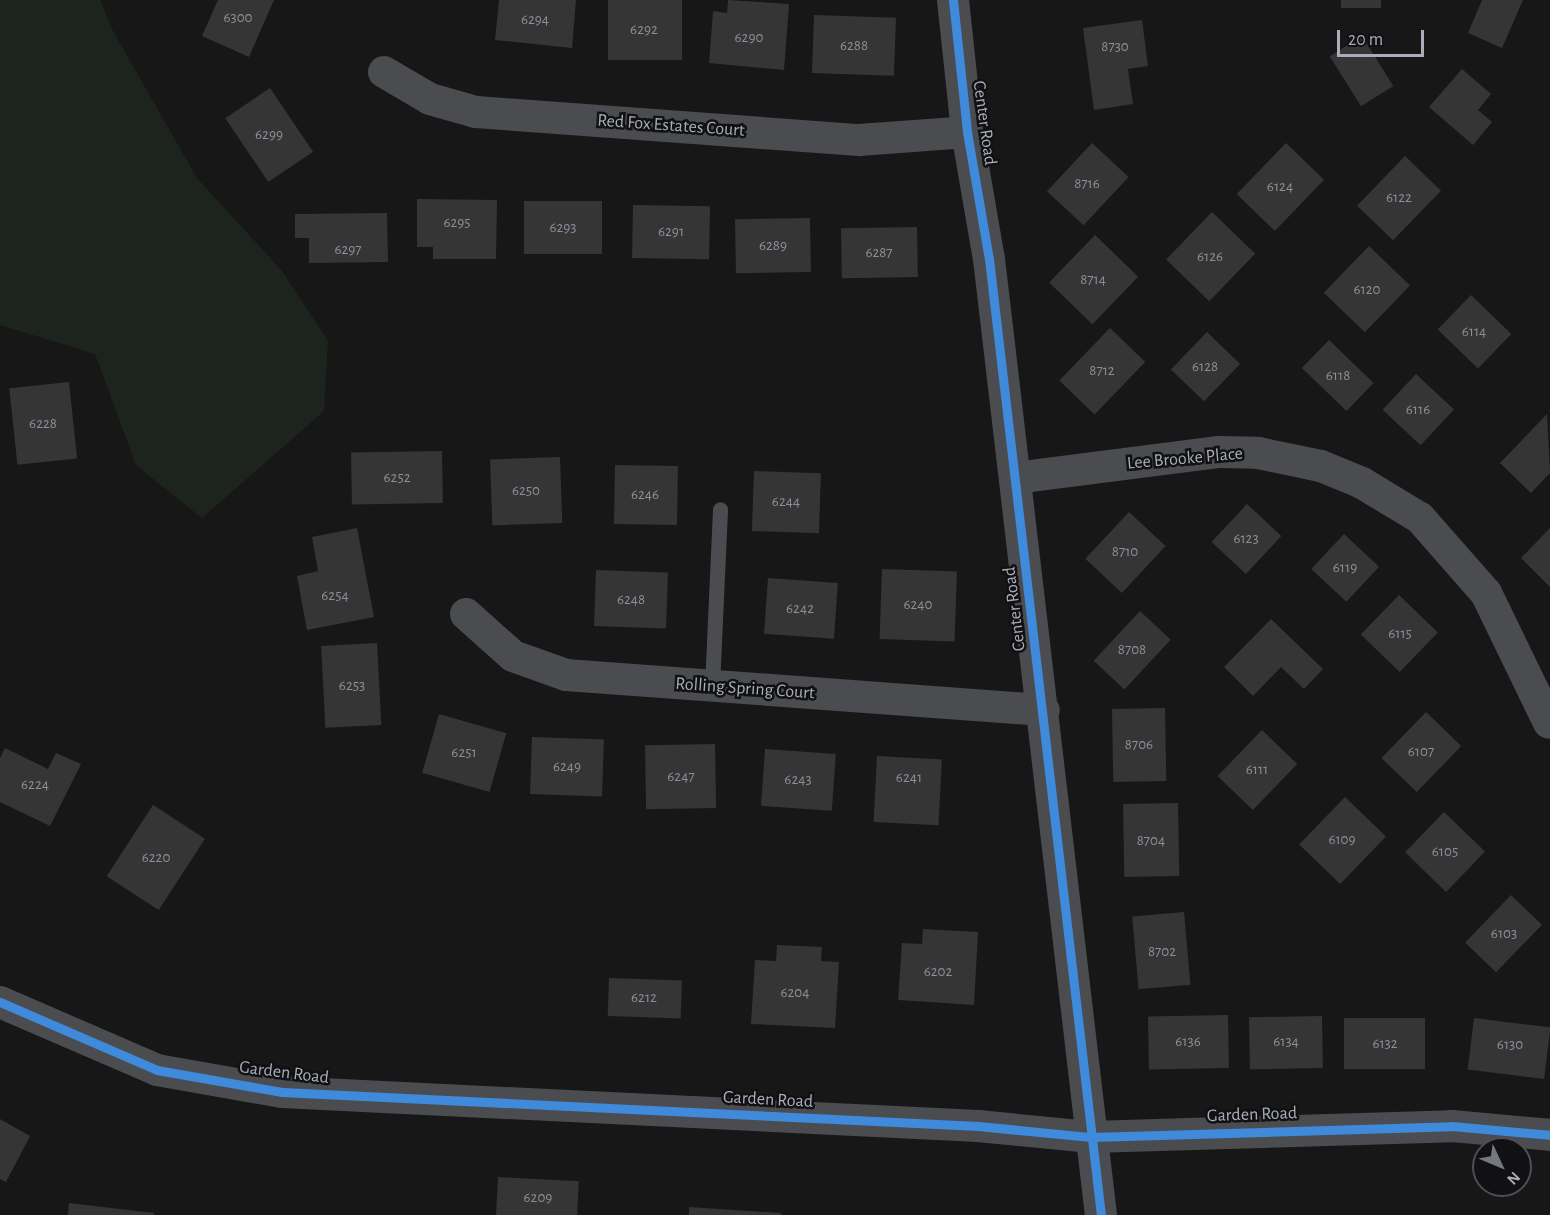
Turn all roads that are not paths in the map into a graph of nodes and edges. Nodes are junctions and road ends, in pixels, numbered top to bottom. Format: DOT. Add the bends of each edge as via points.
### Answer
graph roads {
  1 [pos="952,0"];
  2 [pos="384,72"];
  3 [pos="967,132"];
  4 [pos="1016,478"];
  5 [pos="720,509"];
  6 [pos="466,614"];
  7 [pos="711,686"];
  8 [pos="1044,710"];
  9 [pos="1549,723"];
  10 [pos="0,1002"];
  11 [pos="1550,1135"];
  12 [pos="1090,1137"];
  13 [pos="1101,1215"];
  1 -- 3 [label="street, Center Road"];
  2 -- 3 [label="street, Red Fox Estates Court" via="430,99 476,112 859,140"];
  3 -- 4 [label="street, Center Road" via="989,259"];
  4 -- 8 [label="street, Center Road"];
  4 -- 9 [label="street, Lee Brooke Place" via="1219,452 1258,453 1321,466 1362,483 1420,518 1486,593"];
  5 -- 7 [label="lane"];
  6 -- 7 [label="street, Rolling Spring Court" via="513,656 566,675"];
  7 -- 8 [label="street, Rolling Spring Court"];
  8 -- 12 [label="street, Center Road"];
  10 -- 12 [label="street, Garden Road" via="157,1070 282,1092 978,1126"];
  11 -- 12 [label="street, Garden Road" via="1452,1126"];
  12 -- 13 [label="street, Center Road"];
}
